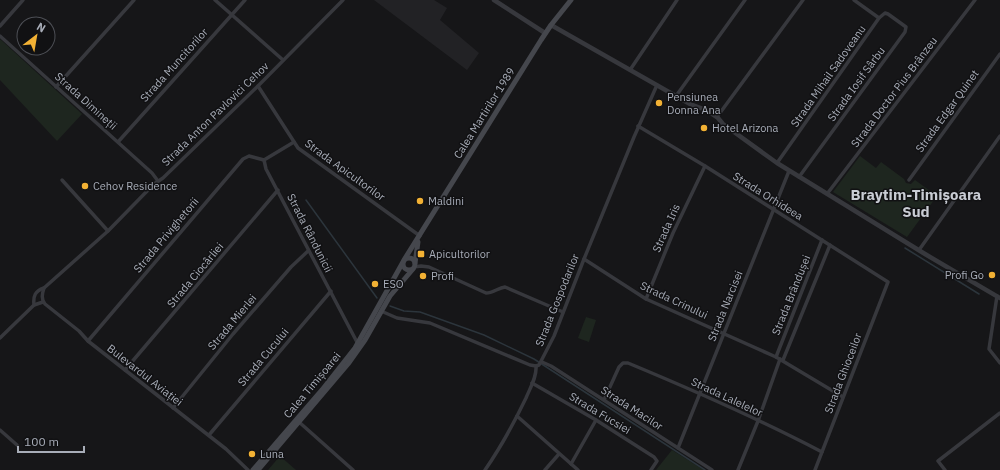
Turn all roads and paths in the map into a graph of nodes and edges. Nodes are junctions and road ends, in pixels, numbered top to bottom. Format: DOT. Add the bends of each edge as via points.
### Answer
graph roads {
  1 [pos="23,0"];
  2 [pos="134,0"];
  3 [pos="215,0"];
  4 [pos="244,0"];
  5 [pos="343,0"];
  6 [pos="494,0"];
  7 [pos="571,0"];
  8 [pos="677,0"];
  9 [pos="745,0"];
  10 [pos="803,0"];
  11 [pos="854,0"];
  12 [pos="975,0"];
  13 [pos="232,15"];
  14 [pos="879,18"];
  15 [pos="551,25"];
  16 [pos="0,26"];
  17 [pos="546,33"];
  18 [pos="0,36"];
  19 [pos="1000,54"];
  20 [pos="283,60"];
  21 [pos="630,70"];
  22 [pos="657,85"];
  23 [pos="258,86"];
  24 [pos="56,87"];
  25 [pos="676,96"];
  26 [pos="717,117"];
  27 [pos="638,126"];
  28 [pos="1000,136"];
  29 [pos="118,142"];
  30 [pos="294,142"];
  31 [pos="264,160"];
  32 [pos="776,163"];
  33 [pos="705,166"];
  34 [pos="789,171"];
  35 [pos="799,177"];
  36 [pos="62,180"];
  37 [pos="909,180"];
  38 [pos="158,181"];
  39 [pos="278,190"];
  40 [pos="827,194"];
  41 [pos="773,210"];
  42 [pos="108,231"];
  43 [pos="420,237"];
  44 [pos="822,240"];
  45 [pos="830,245"];
  46 [pos="919,250"];
  47 [pos="308,251"];
  48 [pos="584,259"];
  49 [pos="404,261"];
  50 [pos="414,267"];
  51 [pos="888,282"];
  52 [pos="44,288"];
  53 [pos="331,291"];
  54 [pos="998,297"];
  55 [pos="646,299"];
  56 [pos="43,302"];
  57 [pos="34,305"];
  58 [pos="380,310"];
  59 [pos="563,312"];
  60 [pos="724,333"];
  61 [pos="0,338"];
  62 [pos="88,341"];
  63 [pos="358,344"];
  64 [pos="780,359"];
  65 [pos="1000,363"];
  66 [pos="540,364"];
  67 [pos="125,370"];
  68 [pos="532,383"];
  69 [pos="700,393"];
  70 [pos="844,397"];
  71 [pos="604,400"];
  72 [pos="173,408"];
  73 [pos="1000,413"];
  74 [pos="517,416"];
  75 [pos="596,420"];
  76 [pos="758,421"];
  77 [pos="299,422"];
  78 [pos="0,430"];
  79 [pos="209,436"];
  80 [pos="17,445"];
  81 [pos="678,448"];
  82 [pos="822,452"];
  83 [pos="559,454"];
  84 [pos="571,464"];
  85 [pos="248,470"];
  86 [pos="253,470"];
  87 [pos="258,470"];
  88 [pos="353,470"];
  89 [pos="485,470"];
  90 [pos="545,470"];
  91 [pos="578,470"];
  92 [pos="651,470"];
  93 [pos="712,470"];
  94 [pos="738,470"];
  95 [pos="815,470"];
  96 [pos="945,470"];
  1 -- 16 [label="street"];
  2 -- 24 [label="street"];
  3 -- 13 [label="street"];
  4 -- 13 [label="street, Strada Muncitorilor"];
  5 -- 20 [label="street, Strada Anton Pavlovici Cehov"];
  6 -- 17 [label="street"];
  7 -- 15 [label="main road, Calea Martirilor 1989"];
  8 -- 21 [label="street"];
  9 -- 25 [label="street"];
  10 -- 26 [label="street"];
  11 -- 14 [label="street"];
  12 -- 40 [label="street, Strada Doctor Pius Brânzeu"];
  13 -- 20 [label="street"];
  13 -- 29 [label="street, Strada Muncitorilor"];
  14 -- 32 [label="street, Strada Mihail Sadoveanu"];
  14 -- 35 [label="street, Strada Iosif Sârbu" via="885,13 888,14 906,27 906,30"];
  15 -- 17 [label="main road, Calea Martirilor 1989"];
  15 -- 21 [label="street"];
  17 -- 43 [label="main road, Calea Martirilor 1989"];
  18 -- 24 [label="street, Strada Dimineții"];
  19 -- 37 [label="street, Strada Edgar Quinet"];
  20 -- 23 [label="street, Strada Anton Pavlovici Cehov"];
  21 -- 22 [label="street"];
  22 -- 25 [label="street"];
  22 -- 27 [label="street, Strada Gospodarilor"];
  23 -- 30 [label="street, Strada Apicultorilor"];
  23 -- 38 [label="street, Strada Anton Pavlovici Cehov"];
  24 -- 29 [label="street, Strada Dimineții"];
  25 -- 26 [label="street"];
  26 -- 32 [label="street"];
  27 -- 33 [label="street, Strada Orhideea"];
  27 -- 48 [label="street, Strada Gospodarilor"];
  28 -- 46 [label="street"];
  29 -- 38 [label="street, Strada Dimineții"];
  30 -- 31 [label="street"];
  30 -- 43 [label="street, Strada Apicultorilor" via="298,148"];
  31 -- 39 [label="street, Strada Rândunicii"];
  31 -- 62 [label="street, Strada Privighetorii" via="249,156 243,159"];
  32 -- 34 [label="street"];
  33 -- 41 [label="street, Strada Orhideea"];
  33 -- 55 [label="street, Strada Iris"];
  34 -- 35 [label="street"];
  34 -- 41 [label="street, Strada Narcisei"];
  35 -- 40 [label="street"];
  36 -- 42 [label="street"];
  38 -- 42 [label="street, Strada Anton Pavlovici Cehov"];
  39 -- 47 [label="street, Strada Rândunicii"];
  39 -- 67 [label="street, Strada Ciocârliei"];
  40 -- 46 [label="street"];
  41 -- 44 [label="street, Strada Orhideea"];
  41 -- 60 [label="street, Strada Narcisei"];
  42 -- 52 [label="street, Strada Anton Pavlovici Cehov"];
  43 -- 49 [label="main road, Calea Martirilor 1989"];
  43 -- 50 [label="main road, Calea Martirilor 1989"];
  44 -- 45 [label="street, Strada Orhideea"];
  44 -- 64 [label="street, Strada Brândușei"];
  45 -- 51 [label="street, Strada Orhideea"];
  45 -- 64 [label="street, Strada Brândușei"];
  46 -- 54 [label="street"];
  47 -- 53 [label="street, Strada Rândunicii"];
  47 -- 72 [label="street, Strada Mierlei" via="291,267"];
  48 -- 55 [label="street, Strada Crinului"];
  48 -- 59 [label="street, Strada Gospodarilor"];
  49 -- 50 [label="main road" via="407,258 411,259"];
  49 -- 50 [label="main road" via="405,269"];
  49 -- 58 [label="main road, Calea Martirilor 1989"];
  50 -- 58 [label="main road"];
  50 -- 59 [label="street" via="429,267 486,293 505,288"];
  51 -- 70 [label="street, Strada Ghioceilor"];
  52 -- 56 [label="street"];
  52 -- 57 [label="street, Strada Anton Pavlovici Cehov" via="38,290 34,296"];
  53 -- 63 [label="street, Strada Rândunicii"];
  53 -- 79 [label="street, Strada Cucului"];
  54 -- 65 [label="street" via="989,349"];
  55 -- 60 [label="street, Strada Crinului"];
  56 -- 57 [label="street"];
  56 -- 62 [label="street, Bulevardul Aviației"];
  57 -- 61 [label="street"];
  58 -- 63 [label="main road, Calea Timișoarei"];
  58 -- 66 [label="street" via="397,318 430,324 530,365"];
  58 -- 77 [label="main road, Calea Timișoarei" via="352,359"];
  59 -- 66 [label="street, Strada Gospodarilor"];
  60 -- 64 [label="street, Strada Crinului"];
  60 -- 69 [label="street, Strada Narcisei"];
  62 -- 67 [label="street, Bulevardul Aviației"];
  63 -- 86 [label="main road, Calea Timișoarei"];
  64 -- 70 [label="street, Strada Crinului"];
  64 -- 76 [label="street, Strada Brândușei"];
  66 -- 68 [label="street, Strada Gospodarilor"];
  66 -- 71 [label="street, Strada Macilor" via="551,366"];
  67 -- 72 [label="street, Bulevardul Aviației"];
  68 -- 74 [label="street, Strada Gospodarilor"];
  68 -- 75 [label="street, Strada Fucsiei"];
  69 -- 71 [label="street, Strada Lalelelor" via="623,363 619,366"];
  69 -- 76 [label="street, Strada Lalelelor"];
  69 -- 81 [label="street, Strada Narcisei"];
  70 -- 82 [label="street, Strada Ghioceilor"];
  71 -- 81 [label="street, Strada Macilor"];
  72 -- 79 [label="street, Bulevardul Aviației"];
  73 -- 96 [label="street" via="938,461"];
  74 -- 83 [label="street"];
  74 -- 89 [label="street, Strada Gospodarilor"];
  75 -- 84 [label="street"];
  75 -- 92 [label="street, Strada Fucsiei" via="654,457 657,461"];
  76 -- 82 [label="street, Strada Lalelelor"];
  76 -- 94 [label="street, Strada Brândușei"];
  77 -- 87 [label="main road, Calea Timișoarei"];
  77 -- 88 [label="street"];
  78 -- 80 [label="street"];
  79 -- 85 [label="street, Bulevardul Aviației"];
  81 -- 93 [label="street, Strada Macilor"];
  82 -- 95 [label="street, Strada Ghioceilor"];
  83 -- 84 [label="street"];
  83 -- 90 [label="street"];
  84 -- 91 [label="street"];
}
